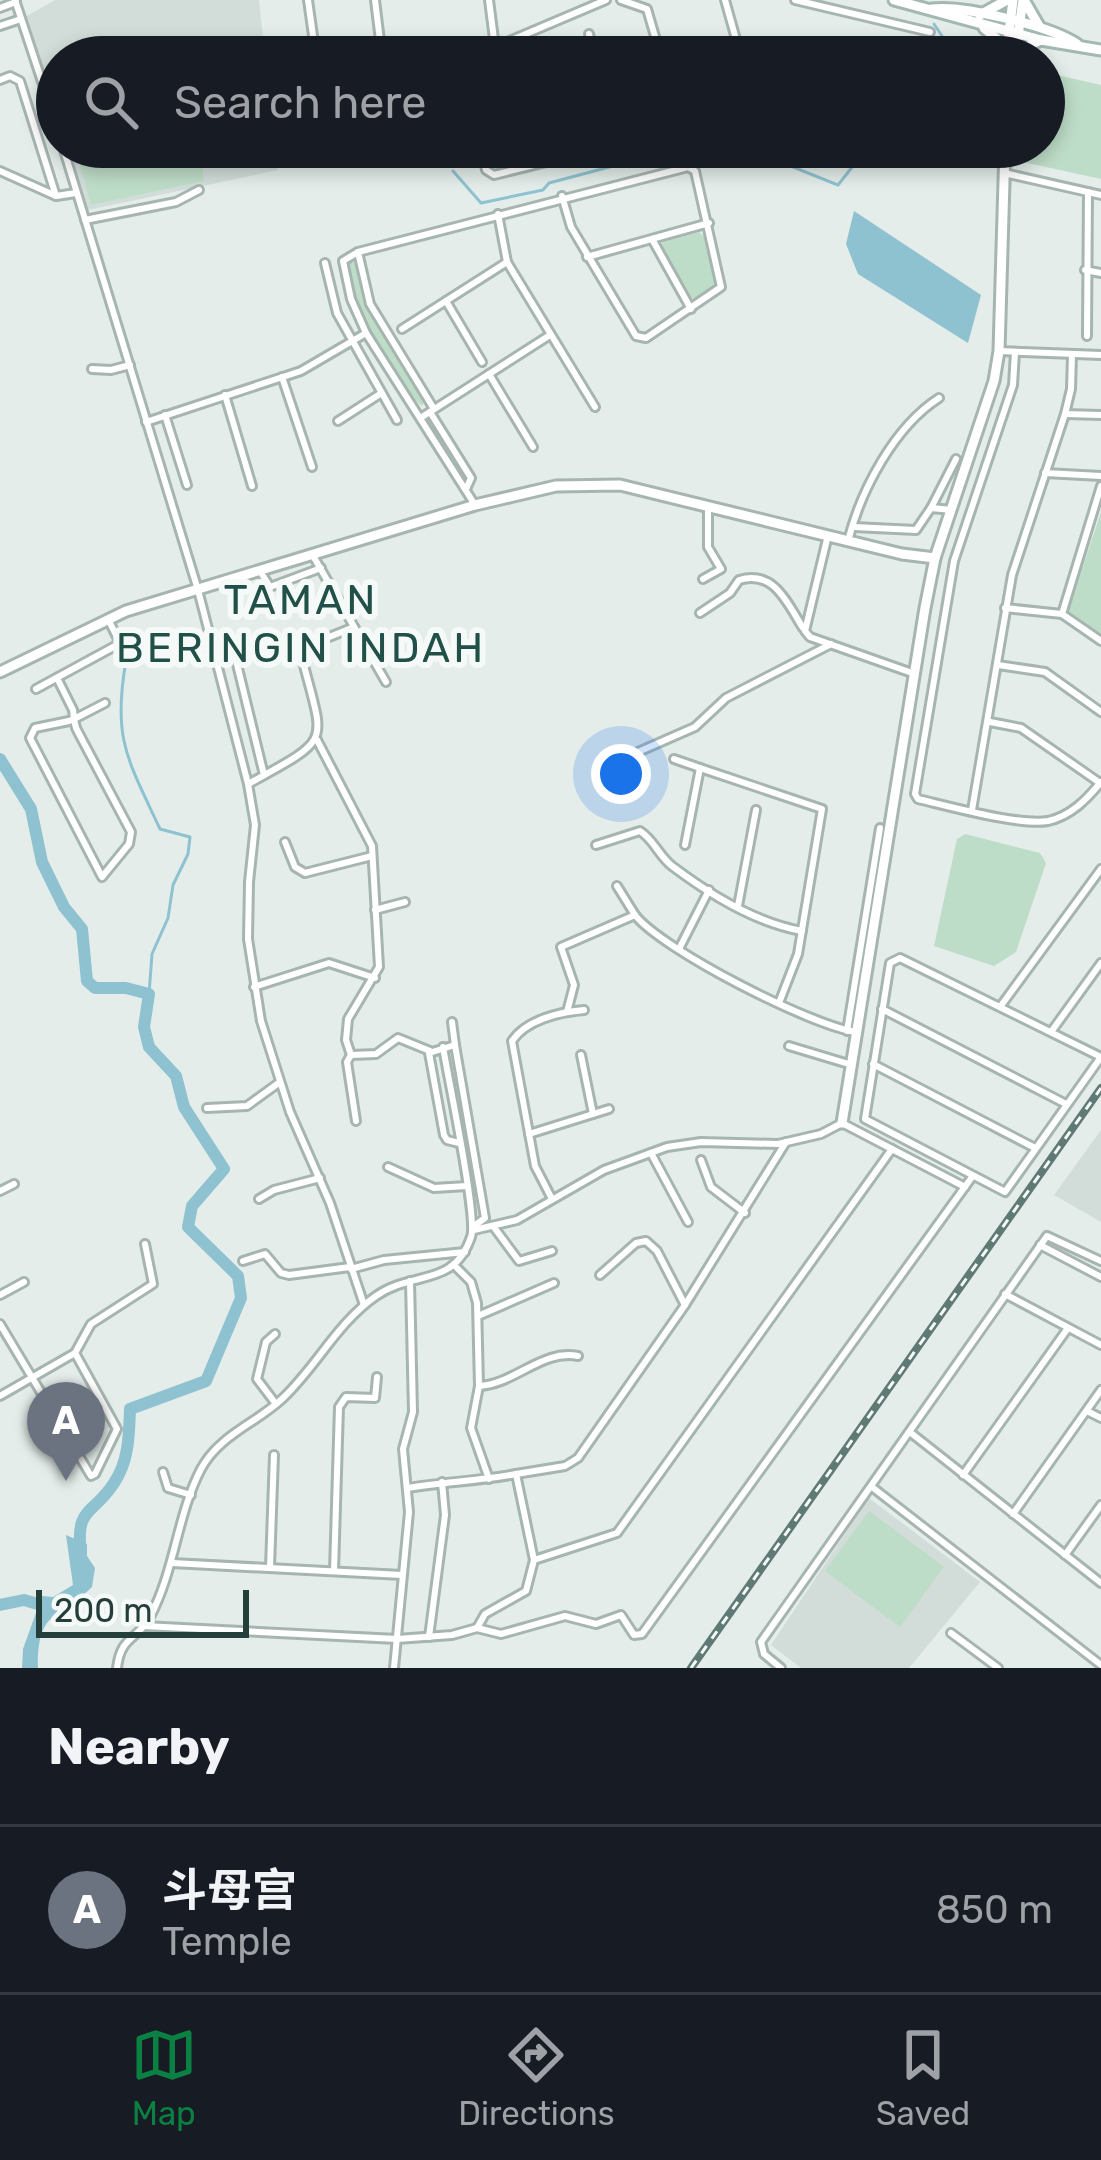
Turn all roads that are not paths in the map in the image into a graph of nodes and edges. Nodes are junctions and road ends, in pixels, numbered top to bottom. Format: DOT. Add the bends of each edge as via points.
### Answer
graph roads {
  1 [pos="308,0"];
  2 [pos="376,0"];
  3 [pos="489,0"];
  4 [pos="606,0"];
  5 [pos="621,0"];
  6 [pos="725,0"];
  7 [pos="795,0"];
  8 [pos="840,0"];
  9 [pos="894,0"];
  10 [pos="1010,0"];
  11 [pos="1024,0"];
  12 [pos="15,1"];
  13 [pos="827,3"];
  14 [pos="0,8"];
  15 [pos="838,10"];
  16 [pos="21,19"];
  17 [pos="979,19"];
  18 [pos="0,26"];
  19 [pos="1014,28"];
  20 [pos="930,32"];
  21 [pos="1042,35"];
  22 [pos="313,36"];
  23 [pos="380,36"];
  24 [pos="494,36"];
  25 [pos="521,36"];
  26 [pos="655,36"];
  27 [pos="735,36"];
  28 [pos="994,36"];
  29 [pos="1013,36"];
  30 [pos="1046,36"];
  31 [pos="1065,41"];
  32 [pos="1101,50"];
  33 [pos="36,64"];
  34 [pos="0,80"];
  35 [pos="36,130"];
  36 [pos="48,168"];
  37 [pos="69,168"];
  38 [pos="488,168"];
  39 [pos="519,168"];
  40 [pos="1004,168"];
  41 [pos="0,171"];
  42 [pos="1004,173"];
  43 [pos="200,190"];
  44 [pos="1088,192"];
  45 [pos="76,194"];
  46 [pos="1101,195"];
  47 [pos="56,196"];
  48 [pos="562,196"];
  49 [pos="498,214"];
  50 [pos="85,220"];
  51 [pos="709,223"];
  52 [pos="652,238"];
  53 [pos="358,252"];
  54 [pos="586,256"];
  55 [pos="507,262"];
  56 [pos="325,263"];
  57 [pos="1085,270"];
  58 [pos="1101,273"];
  59 [pos="446,301"];
  60 [pos="691,309"];
  61 [pos="402,329"];
  62 [pos="366,332"];
  63 [pos="550,334"];
  64 [pos="1087,336"];
  65 [pos="351,342"];
  66 [pos="999,351"];
  67 [pos="1015,352"];
  68 [pos="1072,355"];
  69 [pos="1101,355"];
  70 [pos="482,362"];
  71 [pos="130,365"];
  72 [pos="92,369"];
  73 [pos="489,374"];
  74 [pos="282,377"];
  75 [pos="381,394"];
  76 [pos="225,395"];
  77 [pos="939,398"];
  78 [pos="595,407"];
  79 [pos="428,412"];
  80 [pos="1065,414"];
  81 [pos="1101,415"];
  82 [pos="165,416"];
  83 [pos="397,419"];
  84 [pos="338,421"];
  85 [pos="146,422"];
  86 [pos="533,447"];
  87 [pos="956,458"];
  88 [pos="312,467"];
  89 [pos="1045,473"];
  90 [pos="1101,476"];
  91 [pos="187,485"];
  92 [pos="1101,486"];
  93 [pos="252,487"];
  94 [pos="476,505"];
  95 [pos="709,505"];
  96 [pos="931,508"];
  97 [pos="952,510"];
  98 [pos="852,527"];
  99 [pos="828,536"];
  100 [pos="848,542"];
  101 [pos="313,554"];
  102 [pos="935,558"];
  103 [pos="321,568"];
  104 [pos="260,571"];
  105 [pos="703,579"];
  106 [pos="198,590"];
  107 [pos="1005,608"];
  108 [pos="700,614"];
  109 [pos="1061,614"];
  110 [pos="107,618"];
  111 [pos="354,627"];
  112 [pos="805,631"];
  113 [pos="1101,641"];
  114 [pos="830,644"];
  115 [pos="215,657"];
  116 [pos="996,665"];
  117 [pos="0,672"];
  118 [pos="915,674"];
  119 [pos="57,678"];
  120 [pos="386,682"];
  121 [pos="36,689"];
  122 [pos="105,703"];
  123 [pos="1101,712"];
  124 [pos="74,719"];
  125 [pos="988,722"];
  126 [pos="317,740"];
  127 [pos="674,759"];
  128 [pos="700,768"];
  129 [pos="608,770"];
  130 [pos="264,775"];
  131 [pos="1101,783"];
  132 [pos="248,784"];
  133 [pos="756,810"];
  134 [pos="972,810"];
  135 [pos="880,828"];
  136 [pos="285,842"];
  137 [pos="596,845"];
  138 [pos="685,845"];
  139 [pos="371,856"];
  140 [pos="1101,869"];
  141 [pos="617,886"];
  142 [pos="709,890"];
  143 [pos="404,902"];
  144 [pos="738,906"];
  145 [pos="375,910"];
  146 [pos="634,915"];
  147 [pos="802,932"];
  148 [pos="679,949"];
  149 [pos="1101,963"];
  150 [pos="375,978"];
  151 [pos="254,987"];
  152 [pos="779,1004"];
  153 [pos="1000,1007"];
  154 [pos="882,1009"];
  155 [pos="584,1010"];
  156 [pos="567,1012"];
  157 [pos="452,1022"];
  158 [pos="852,1032"];
  159 [pos="1052,1032"];
  160 [pos="455,1046"];
  161 [pos="789,1046"];
  162 [pos="443,1047"];
  163 [pos="430,1051"];
  164 [pos="351,1054"];
  165 [pos="581,1055"];
  166 [pos="1101,1057"];
  167 [pos="873,1064"];
  168 [pos="852,1065"];
  169 [pos="280,1082"];
  170 [pos="1067,1104"];
  171 [pos="206,1108"];
  172 [pos="609,1109"];
  173 [pos="592,1114"];
  174 [pos="356,1121"];
  175 [pos="842,1124"];
  176 [pos="529,1134"];
  177 [pos="786,1142"];
  178 [pos="459,1143"];
  179 [pos="1036,1148"];
  180 [pos="892,1149"];
  181 [pos="651,1153"];
  182 [pos="701,1160"];
  183 [pos="388,1167"];
  184 [pos="972,1177"];
  185 [pos="320,1178"];
  186 [pos="14,1184"];
  187 [pos="466,1186"];
  188 [pos="965,1186"];
  189 [pos="0,1191"];
  190 [pos="259,1199"];
  191 [pos="553,1199"];
  192 [pos="746,1213"];
  193 [pos="688,1222"];
  194 [pos="493,1226"];
  195 [pos="474,1228"];
  196 [pos="145,1244"];
  197 [pos="1040,1245"];
  198 [pos="552,1251"];
  199 [pos="465,1252"];
  200 [pos="243,1261"];
  201 [pos="1101,1261"];
  202 [pos="456,1267"];
  203 [pos="350,1268"];
  204 [pos="600,1275"];
  205 [pos="1101,1276"];
  206 [pos="410,1281"];
  207 [pos="24,1282"];
  208 [pos="554,1283"];
  209 [pos="1005,1294"];
  210 [pos="0,1295"];
  211 [pos="364,1305"];
  212 [pos="685,1305"];
  213 [pos="478,1316"];
  214 [pos="0,1324"];
  215 [pos="1068,1328"];
  216 [pos="275,1334"];
  217 [pos="1101,1345"];
  218 [pos="75,1353"];
  219 [pos="578,1356"];
  220 [pos="377,1377"];
  221 [pos="32,1378"];
  222 [pos="479,1386"];
  223 [pos="1101,1390"];
  224 [pos="0,1396"];
  225 [pos="276,1404"];
  226 [pos="1087,1411"];
  227 [pos="1101,1418"];
  228 [pos="909,1432"];
  229 [pos="274,1455"];
  230 [pos="163,1472"];
  231 [pos="516,1474"];
  232 [pos="963,1474"];
  233 [pos="488,1479"];
  234 [pos="442,1482"];
  235 [pos="871,1486"];
  236 [pos="408,1488"];
  237 [pos="190,1495"];
  238 [pos="1101,1505"];
  239 [pos="1013,1514"];
  240 [pos="1065,1555"];
  241 [pos="534,1560"];
  242 [pos="172,1563"];
  243 [pos="270,1567"];
  244 [pos="334,1571"];
  245 [pos="404,1575"];
  246 [pos="1101,1583"];
  247 [pos="144,1626"];
  248 [pos="477,1628"];
  249 [pos="951,1633"];
  250 [pos="429,1637"];
  251 [pos="397,1639"];
  252 [pos="1101,1665"];
  253 [pos="117,1668"];
  254 [pos="394,1668"];
  255 [pos="781,1668"];
  256 [pos="998,1668"];
  1 -- 22 [label="street"];
  2 -- 23 [label="street"];
  3 -- 24 [label="street"];
  4 -- 25 [label="street"];
  5 -- 26 [label="street" via="647,10"];
  6 -- 27 [label="street"];
  7 -- 13 [label="street"];
  8 -- 15 [label="street"];
  9 -- 17 [label="street"];
  10 -- 17 [label="street"];
  10 -- 19 [label="street"];
  11 -- 19 [label="street"];
  11 -- 21 [label="street"];
  12 -- 14 [label="street"];
  12 -- 16 [label="street"];
  13 -- 15 [label="street"];
  15 -- 20 [label="street"];
  16 -- 18 [label="street"];
  16 -- 33 [label="street"];
  17 -- 19 [label="street"];
  17 -- 28 [label="street"];
  19 -- 21 [label="street"];
  19 -- 29 [label="street"];
  21 -- 30 [label="street"];
  31 -- 32 [label="street"];
  34 -- 35 [label="street" via="15,77 23,87"];
  36 -- 47 [label="street"];
  37 -- 45 [label="street"];
  38 -- 39 [label="street"];
  40 -- 42 [label="street"];
  41 -- 47 [label="street"];
  42 -- 44 [label="street"];
  42 -- 66 [label="street"];
  43 -- 50 [label="street"];
  44 -- 46 [label="street"];
  44 -- 57 [label="street"];
  45 -- 47 [label="street"];
  45 -- 50 [label="street"];
  48 -- 49 [label="street"];
  48 -- 51 [label="street" via="692,168"];
  48 -- 54 [label="street"];
  49 -- 53 [label="street"];
  49 -- 55 [label="street"];
  50 -- 71 [label="street"];
  51 -- 52 [label="street"];
  51 -- 60 [label="street" via="722,287"];
  52 -- 54 [label="street"];
  52 -- 60 [label="street"];
  53 -- 62 [label="street" via="343,265"];
  53 -- 79 [label="street" via="370,304"];
  54 -- 60 [label="street" via="640,338"];
  55 -- 59 [label="street"];
  55 -- 63 [label="street"];
  56 -- 65 [label="street"];
  57 -- 58 [label="street"];
  57 -- 64 [label="street"];
  59 -- 61 [label="street"];
  59 -- 70 [label="street"];
  62 -- 65 [label="street"];
  62 -- 79 [label="street"];
  63 -- 73 [label="street"];
  63 -- 78 [label="street"];
  65 -- 74 [label="street"];
  65 -- 75 [label="street"];
  66 -- 67 [label="street"];
  66 -- 97 [label="street"];
  67 -- 68 [label="street"];
  67 -- 134 [label="street" via="1013,386 954,561 914,794"];
  68 -- 69 [label="street"];
  68 -- 80 [label="street"];
  71 -- 72 [label="street"];
  71 -- 85 [label="street"];
  73 -- 79 [label="street"];
  73 -- 86 [label="street"];
  74 -- 76 [label="street"];
  74 -- 88 [label="street"];
  75 -- 83 [label="street"];
  75 -- 84 [label="street"];
  76 -- 82 [label="street"];
  76 -- 93 [label="street"];
  77 -- 98 [label="street" via="908,421"];
  79 -- 94 [label="street"];
  80 -- 81 [label="street"];
  80 -- 89 [label="street"];
  82 -- 85 [label="street"];
  82 -- 91 [label="street"];
  85 -- 106 [label="street"];
  87 -- 96 [label="street"];
  89 -- 90 [label="street"];
  89 -- 107 [label="street"];
  92 -- 109 [label="street"];
  94 -- 95 [label="street" via="599,484"];
  94 -- 101 [label="street"];
  95 -- 99 [label="street"];
  95 -- 105 [label="street" via="706,539 721,569"];
  96 -- 97 [label="street"];
  96 -- 98 [label="street" via="916,530"];
  97 -- 102 [label="street"];
  98 -- 100 [label="street"];
  99 -- 100 [label="street"];
  99 -- 112 [label="street"];
  100 -- 102 [label="street"];
  101 -- 103 [label="street"];
  101 -- 104 [label="street"];
  102 -- 118 [label="street"];
  103 -- 104 [label="street" via="270,587"];
  103 -- 111 [label="street"];
  104 -- 106 [label="street"];
  106 -- 110 [label="street"];
  106 -- 115 [label="street"];
  107 -- 109 [label="street"];
  107 -- 116 [label="street"];
  108 -- 112 [label="street" via="754,576 776,587"];
  109 -- 113 [label="street"];
  110 -- 117 [label="street"];
  110 -- 119 [label="street" via="117,645"];
  111 -- 120 [label="street"];
  111 -- 126 [label="street" via="301,654"];
  112 -- 114 [label="street"];
  114 -- 118 [label="street"];
  114 -- 129 [label="street"];
  115 -- 130 [label="street" via="235,656"];
  115 -- 132 [label="street"];
  116 -- 123 [label="street" via="1046,672"];
  116 -- 125 [label="street"];
  118 -- 158 [label="street"];
  119 -- 121 [label="street"];
  119 -- 124 [label="street"];
  122 -- 124 [label="street"];
  124 -- 124 [label="street" via="35,728 30,738 102,877 130,832"];
  125 -- 131 [label="street" via="1022,728"];
  125 -- 134 [label="street"];
  126 -- 130 [label="street"];
  126 -- 139 [label="street" via="370,836"];
  127 -- 128 [label="street"];
  128 -- 138 [label="street"];
  128 -- 147 [label="street" via="822,809"];
  130 -- 132 [label="street"];
  131 -- 134 [label="street" via="1048,820"];
  132 -- 151 [label="street"];
  133 -- 144 [label="street"];
  135 -- 158 [label="street"];
  136 -- 139 [label="street" via="305,873"];
  137 -- 142 [label="street" via="640,831 669,864"];
  139 -- 145 [label="street"];
  140 -- 153 [label="street"];
  141 -- 146 [label="street"];
  142 -- 144 [label="street"];
  142 -- 148 [label="street"];
  143 -- 145 [label="street"];
  144 -- 147 [label="street"];
  145 -- 150 [label="street"];
  146 -- 148 [label="street"];
  146 -- 156 [label="street" via="561,947 574,985"];
  147 -- 152 [label="street"];
  148 -- 152 [label="street"];
  149 -- 159 [label="street"];
  150 -- 151 [label="street" via="329,963"];
  150 -- 164 [label="street" via="348,1019"];
  151 -- 169 [label="street"];
  152 -- 158 [label="street"];
  153 -- 154 [label="street" via="900,958 890,963"];
  153 -- 159 [label="street"];
  154 -- 167 [label="street"];
  154 -- 170 [label="street"];
  155 -- 156 [label="street"];
  156 -- 176 [label="street" via="514,1035"];
  157 -- 160 [label="street"];
  158 -- 168 [label="street"];
  159 -- 166 [label="street"];
  160 -- 162 [label="street"];
  160 -- 195 [label="street" via="484,1218"];
  161 -- 168 [label="street"];
  162 -- 163 [label="street"];
  162 -- 178 [label="street"];
  163 -- 164 [label="street" via="398,1038 376,1054"];
  163 -- 178 [label="street" via="444,1135"];
  164 -- 174 [label="street"];
  165 -- 173 [label="street"];
  166 -- 170 [label="street"];
  167 -- 179 [label="street"];
  167 -- 184 [label="street" via="869,1123"];
  168 -- 175 [label="street"];
  169 -- 171 [label="street" via="247,1106"];
  169 -- 185 [label="street"];
  170 -- 179 [label="street"];
  172 -- 173 [label="street"];
  173 -- 176 [label="street"];
  175 -- 177 [label="street"];
  175 -- 180 [label="street"];
  176 -- 191 [label="street"];
  177 -- 181 [label="street" via="680,1143"];
  177 -- 192 [label="street"];
  178 -- 187 [label="street"];
  179 -- 184 [label="street" via="1005,1192"];
  180 -- 188 [label="street"];
  180 -- 241 [label="street" via="617,1533"];
  181 -- 191 [label="street"];
  181 -- 193 [label="street"];
  182 -- 192 [label="street" via="711,1187"];
  183 -- 187 [label="street" via="434,1188"];
  184 -- 188 [label="street"];
  185 -- 190 [label="street"];
  185 -- 203 [label="street"];
  186 -- 189 [label="street"];
  187 -- 195 [label="street"];
  188 -- 248 [label="street" via="648,1630 634,1635 621,1615 596,1624 565,1616 501,1634"];
  191 -- 194 [label="street"];
  192 -- 212 [label="street"];
  194 -- 195 [label="street"];
  194 -- 198 [label="street" via="519,1261"];
  195 -- 199 [label="street"];
  196 -- 218 [label="street" via="153,1284 91,1324"];
  197 -- 201 [label="street" via="1050,1235"];
  197 -- 205 [label="street"];
  197 -- 209 [label="street"];
  199 -- 202 [label="street"];
  199 -- 203 [label="street"];
  200 -- 203 [label="street" via="262,1253 289,1275"];
  202 -- 206 [label="street"];
  202 -- 213 [label="street" via="471,1282"];
  203 -- 211 [label="street"];
  204 -- 212 [label="street" via="646,1241"];
  206 -- 211 [label="street"];
  206 -- 236 [label="street"];
  207 -- 210 [label="street"];
  208 -- 213 [label="street"];
  209 -- 215 [label="street"];
  209 -- 228 [label="street"];
  211 -- 225 [label="street"];
  212 -- 231 [label="street" via="578,1458"];
  213 -- 222 [label="street"];
  214 -- 221 [label="street"];
  215 -- 217 [label="street"];
  215 -- 232 [label="street"];
  216 -- 225 [label="street" via="257,1379"];
  218 -- 221 [label="street"];
  218 -- 221 [label="street" via="117,1429 93,1475"];
  219 -- 222 [label="street" via="554,1356"];
  220 -- 244 [label="street" via="375,1398 346,1397 339,1407"];
  221 -- 224 [label="street"];
  222 -- 233 [label="street" via="471,1428"];
  223 -- 226 [label="street"];
  225 -- 237 [label="street" via="212,1453"];
  226 -- 227 [label="street"];
  226 -- 239 [label="street"];
  228 -- 232 [label="street"];
  228 -- 235 [label="street"];
  229 -- 243 [label="street"];
  230 -- 237 [label="street" via="168,1488"];
  231 -- 233 [label="street"];
  231 -- 241 [label="street"];
  232 -- 239 [label="street"];
  233 -- 234 [label="street"];
  234 -- 236 [label="street"];
  234 -- 250 [label="street"];
  235 -- 252 [label="street"];
  235 -- 255 [label="street" via="761,1642"];
  236 -- 245 [label="street"];
  237 -- 242 [label="street"];
  238 -- 240 [label="street"];
  239 -- 240 [label="street"];
  240 -- 246 [label="street"];
  241 -- 248 [label="street" via="526,1591 485,1614"];
  242 -- 243 [label="street"];
  242 -- 247 [label="street"];
  243 -- 244 [label="street"];
  244 -- 245 [label="street"];
  245 -- 251 [label="street"];
  247 -- 251 [label="street"];
  247 -- 253 [label="street" via="122,1645"];
  248 -- 250 [label="street"];
  249 -- 256 [label="street"];
  250 -- 251 [label="street"];
  251 -- 254 [label="street"];
}
